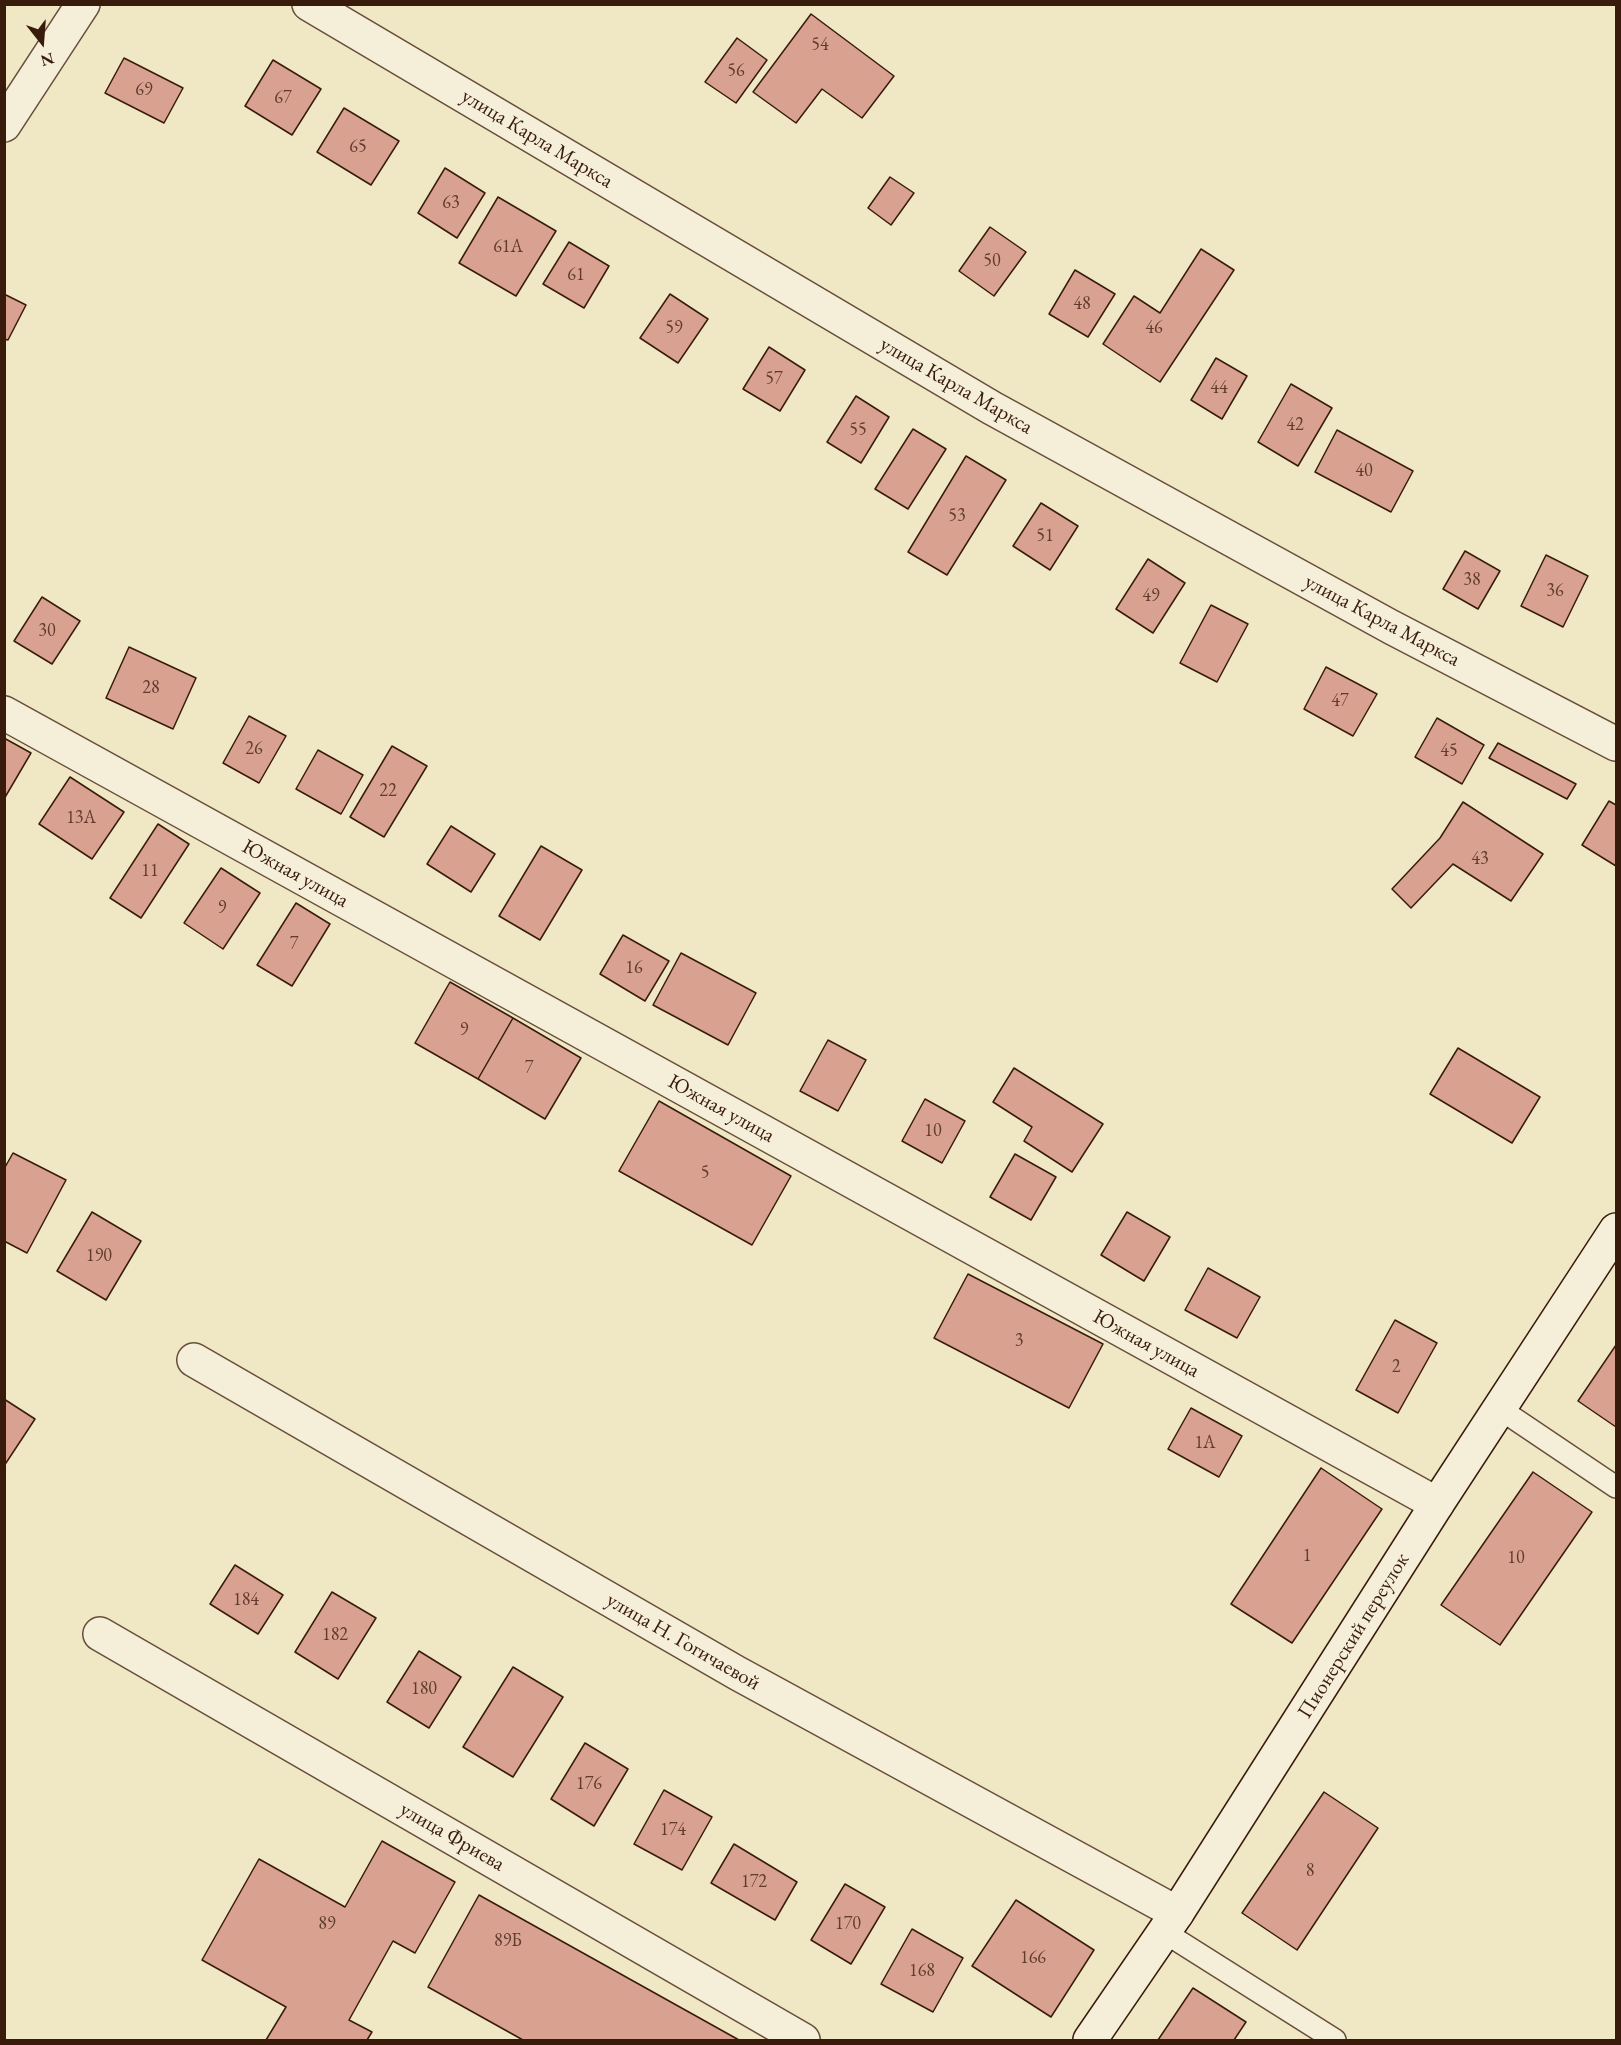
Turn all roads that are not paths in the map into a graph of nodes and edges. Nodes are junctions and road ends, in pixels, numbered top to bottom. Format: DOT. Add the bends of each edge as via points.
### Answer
graph roads {
  1 [pos="83,4"];
  2 [pos="309,4"];
  3 [pos="4,125"];
  4 [pos="4,713"];
  5 [pos="1617,744"];
  6 [pos="1617,1230"];
  7 [pos="194,1360"];
  8 [pos="1500,1409"];
  9 [pos="1617,1488"];
  10 [pos="1437,1504"];
  11 [pos="100,1634"];
  12 [pos="1171,1922"];
  13 [pos="803,2040"];
  14 [pos="1090,2040"];
  15 [pos="1335,2040"];
  1 -- 3 [label="street"];
  2 -- 5 [label="street, улица Карла Маркса" via="992,408 1391,627"];
  4 -- 10 [label="street, Южная улица"];
  6 -- 8 [label="street, Пионерский переулок"];
  7 -- 12 [label="street, улица Н. Гогичаевой"];
  8 -- 9 [label="lane"];
  8 -- 10 [label="street, Пионерский переулок"];
  10 -- 12 [label="street, Пионерский переулок"];
  11 -- 13 [label="street, улица Фриева"];
  12 -- 14 [label="street, Пионерский переулок"];
  12 -- 15 [label="lane"];
}
